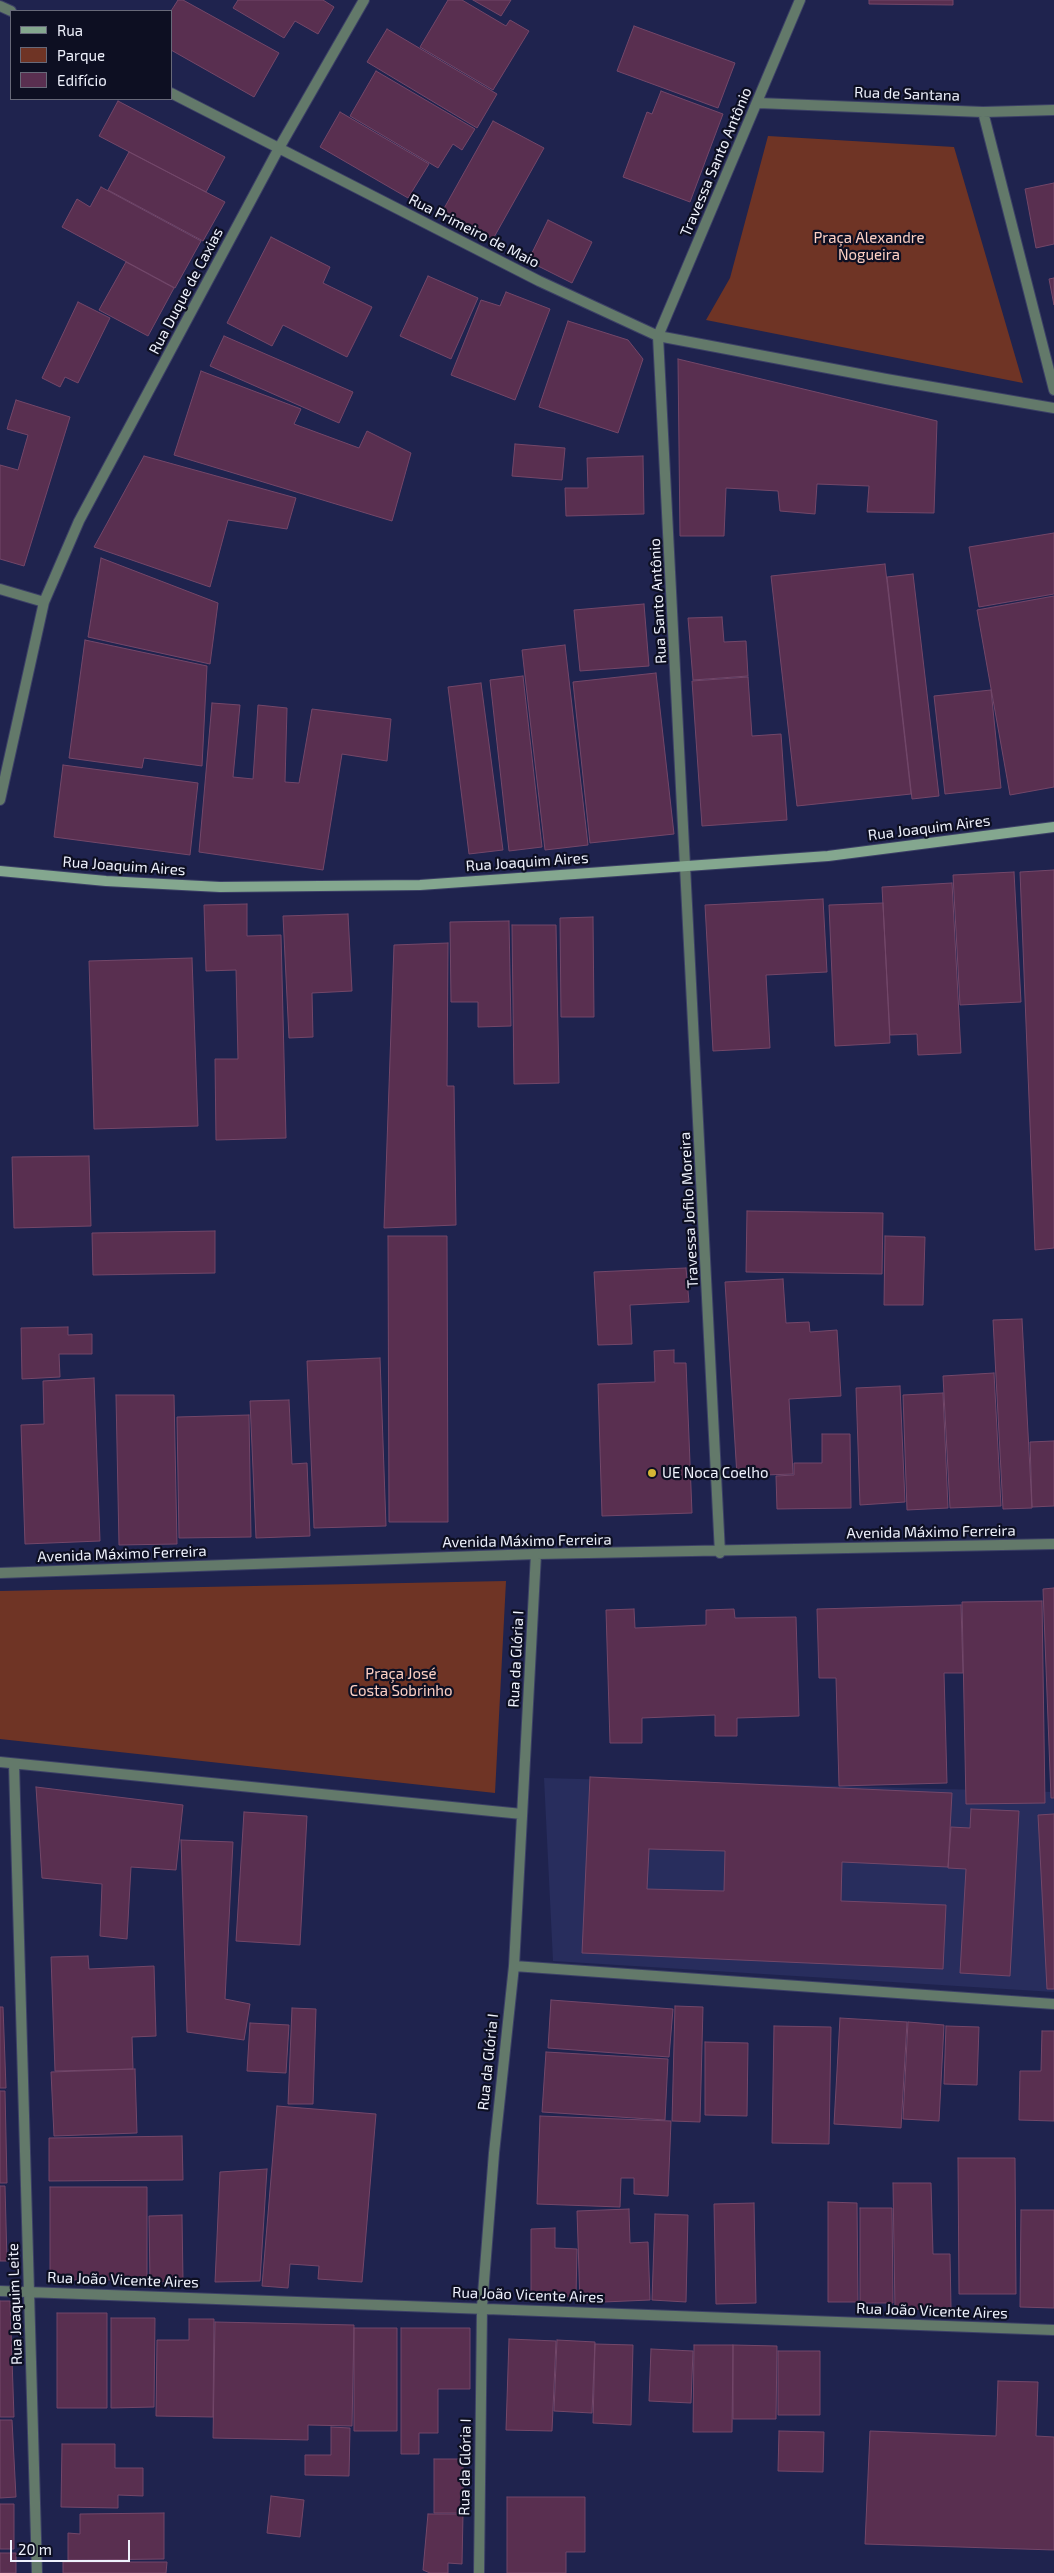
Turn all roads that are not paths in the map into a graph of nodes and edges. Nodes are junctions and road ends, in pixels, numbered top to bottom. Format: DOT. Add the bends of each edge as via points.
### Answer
graph roads {
  1 [pos="364,0"];
  2 [pos="800,0"];
  3 [pos="172,94"];
  4 [pos="758,103"];
  5 [pos="1054,110"];
  6 [pos="983,112"];
  7 [pos="280,148"];
  8 [pos="658,336"];
  9 [pos="1054,390"];
  10 [pos="1054,408"];
  11 [pos="0,589"];
  12 [pos="44,602"];
  13 [pos="0,800"];
  14 [pos="1054,827"];
  15 [pos="687,865"];
  16 [pos="0,871"];
  17 [pos="1054,1544"];
  18 [pos="720,1553"];
  19 [pos="536,1554"];
  20 [pos="0,1573"];
  21 [pos="0,1762"];
  22 [pos="14,1764"];
  23 [pos="522,1814"];
  24 [pos="514,1966"];
  25 [pos="1054,2004"];
  26 [pos="0,2291"];
  27 [pos="30,2292"];
  28 [pos="482,2307"];
  29 [pos="1054,2330"];
  30 [pos="37,2573"];
  31 [pos="479,2573"];
  1 -- 7 [label="street, Rua Duque de Caxias"];
  2 -- 4 [label="street, Travessa Santo Antônio"];
  3 -- 7 [label="street, Rua Primeiro de Maio"];
  4 -- 6 [label="street, Rua de Santana"];
  4 -- 8 [label="street, Travessa Santo Antônio"];
  5 -- 6 [label="street, Rua de Santana"];
  6 -- 9 [label="street"];
  7 -- 8 [label="street, Rua Primeiro de Maio" via="531,277"];
  7 -- 12 [label="street, Rua Duque de Caxias" via="79,521"];
  8 -- 10 [label="street"];
  8 -- 15 [label="street, Rua Santo Antônio"];
  11 -- 12 [label="street"];
  12 -- 13 [label="street, Rua Duque de Caxias"];
  14 -- 15 [label="street, Rua Joaquim Aires" via="828,856"];
  15 -- 16 [label="street, Rua Joaquim Aires" via="420,885 230,887 106,881"];
  15 -- 18 [label="street, Travessa Jofilo Moreira"];
  17 -- 18 [label="street, Avenida Máximo Ferreira"];
  18 -- 19 [label="street, Avenida Máximo Ferreira"];
  19 -- 20 [label="street, Avenida Máximo Ferreira"];
  19 -- 23 [label="street, Rua da Glória I"];
  21 -- 22 [label="street"];
  22 -- 23 [label="street"];
  22 -- 27 [label="street, Rua Joaquim Leite"];
  23 -- 24 [label="street, Rua da Glória I"];
  24 -- 25 [label="street"];
  24 -- 28 [label="street, Rua da Glória I"];
  26 -- 27 [label="street, Rua João Vicente Aires"];
  27 -- 28 [label="street, Rua João Vicente Aires"];
  27 -- 30 [label="street, Rua Joaquim Leite"];
  28 -- 29 [label="street, Rua João Vicente Aires"];
  28 -- 31 [label="street, Rua da Glória I"];
}
